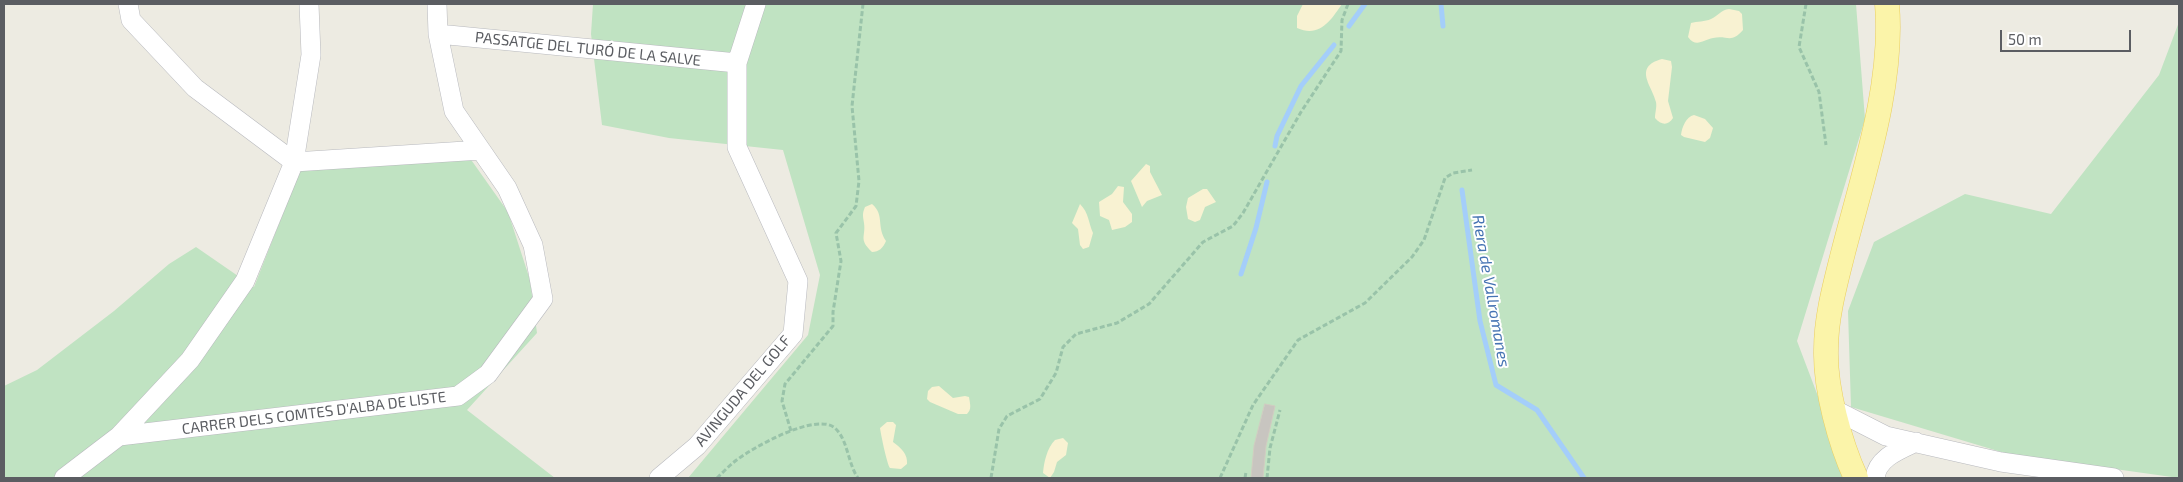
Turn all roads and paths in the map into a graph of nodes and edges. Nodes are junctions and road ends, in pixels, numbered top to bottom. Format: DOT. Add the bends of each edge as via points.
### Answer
graph roads {
  1 [pos="128,4"];
  2 [pos="309,4"];
  3 [pos="438,4"];
  4 [pos="756,4"];
  5 [pos="863,4"];
  6 [pos="1348,4"];
  7 [pos="1806,4"];
  8 [pos="1887,4"];
  9 [pos="438,34"];
  10 [pos="738,63"];
  11 [pos="1826,145"];
  12 [pos="481,150"];
  13 [pos="294,162"];
  14 [pos="1472,170"];
  15 [pos="1280,410"];
  16 [pos="1835,410"];
  17 [pos="791,431"];
  18 [pos="119,436"];
  19 [pos="1916,442"];
  20 [pos="1246,472"];
  21 [pos="2065,475"];
  22 [pos="64,478"];
  23 [pos="659,478"];
  24 [pos="717,478"];
  25 [pos="858,478"];
  26 [pos="992,478"];
  27 [pos="1220,478"];
  28 [pos="1246,478"];
  29 [pos="1267,478"];
  30 [pos="1856,478"];
  31 [pos="1871,478"];
  32 [pos="1875,478"];
  33 [pos="2114,478"];
  1 -- 13 [label="street" via="131,20 195,88"];
  2 -- 13 [label="street" via="311,55"];
  3 -- 9 [label="street, CARRER DELS COMTES D'ALBA DE LISTE"];
  4 -- 10 [label="street, AVINGUDA DEL GOLF"];
  5 -- 17 [label="path" via="852,106 859,181 856,206 836,233 841,261 833,326 784,384 782,401"];
  6 -- 26 [label="path" via="1342,20 1341,52 1301,112 1243,213 1233,226 1203,242 1149,304 1117,323 1076,334 1063,347 1056,372 1040,399 1007,416 999,429"];
  7 -- 11 [label="path" via="1799,48 1819,92"];
  8 -- 16 [label="main road" via="1888,35 1882,90 1829,314 1826,350 1828,381"];
  9 -- 10 [label="street, PASSATGE DEL TURÓ DE LA SALVE"];
  9 -- 12 [label="street, CARRER DELS COMTES D'ALBA DE LISTE" via="454,111"];
  10 -- 23 [label="street, AVINGUDA DEL GOLF" via="737,147 798,281 793,334 697,446"];
  12 -- 13 [label="street"];
  12 -- 18 [label="street, CARRER DELS COMTES D'ALBA DE LISTE" via="507,188 533,245 543,299 488,374 458,396"];
  13 -- 18 [label="street" via="245,281 190,360"];
  14 -- 27 [label="path" via="1453,173 1445,178 1424,240 1412,257 1364,303 1298,340 1253,405"];
  15 -- 29 [label="path" via="1270,448"];
  16 -- 19 [label="street" via="1886,436"];
  16 -- 30 [label="main road" via="1845,453"];
  16 -- 31 [label="main road"];
  17 -- 24 [label="path" via="758,446 733,462"];
  17 -- 25 [label="path" via="821,423 834,426 841,435"];
  18 -- 22 [label="street"];
  19 -- 21 [label="street"];
  19 -- 32 [label="street" via="1895,452 1878,466"];
  20 -- 28 [label="path"];
  21 -- 33 [label="street"];
}
